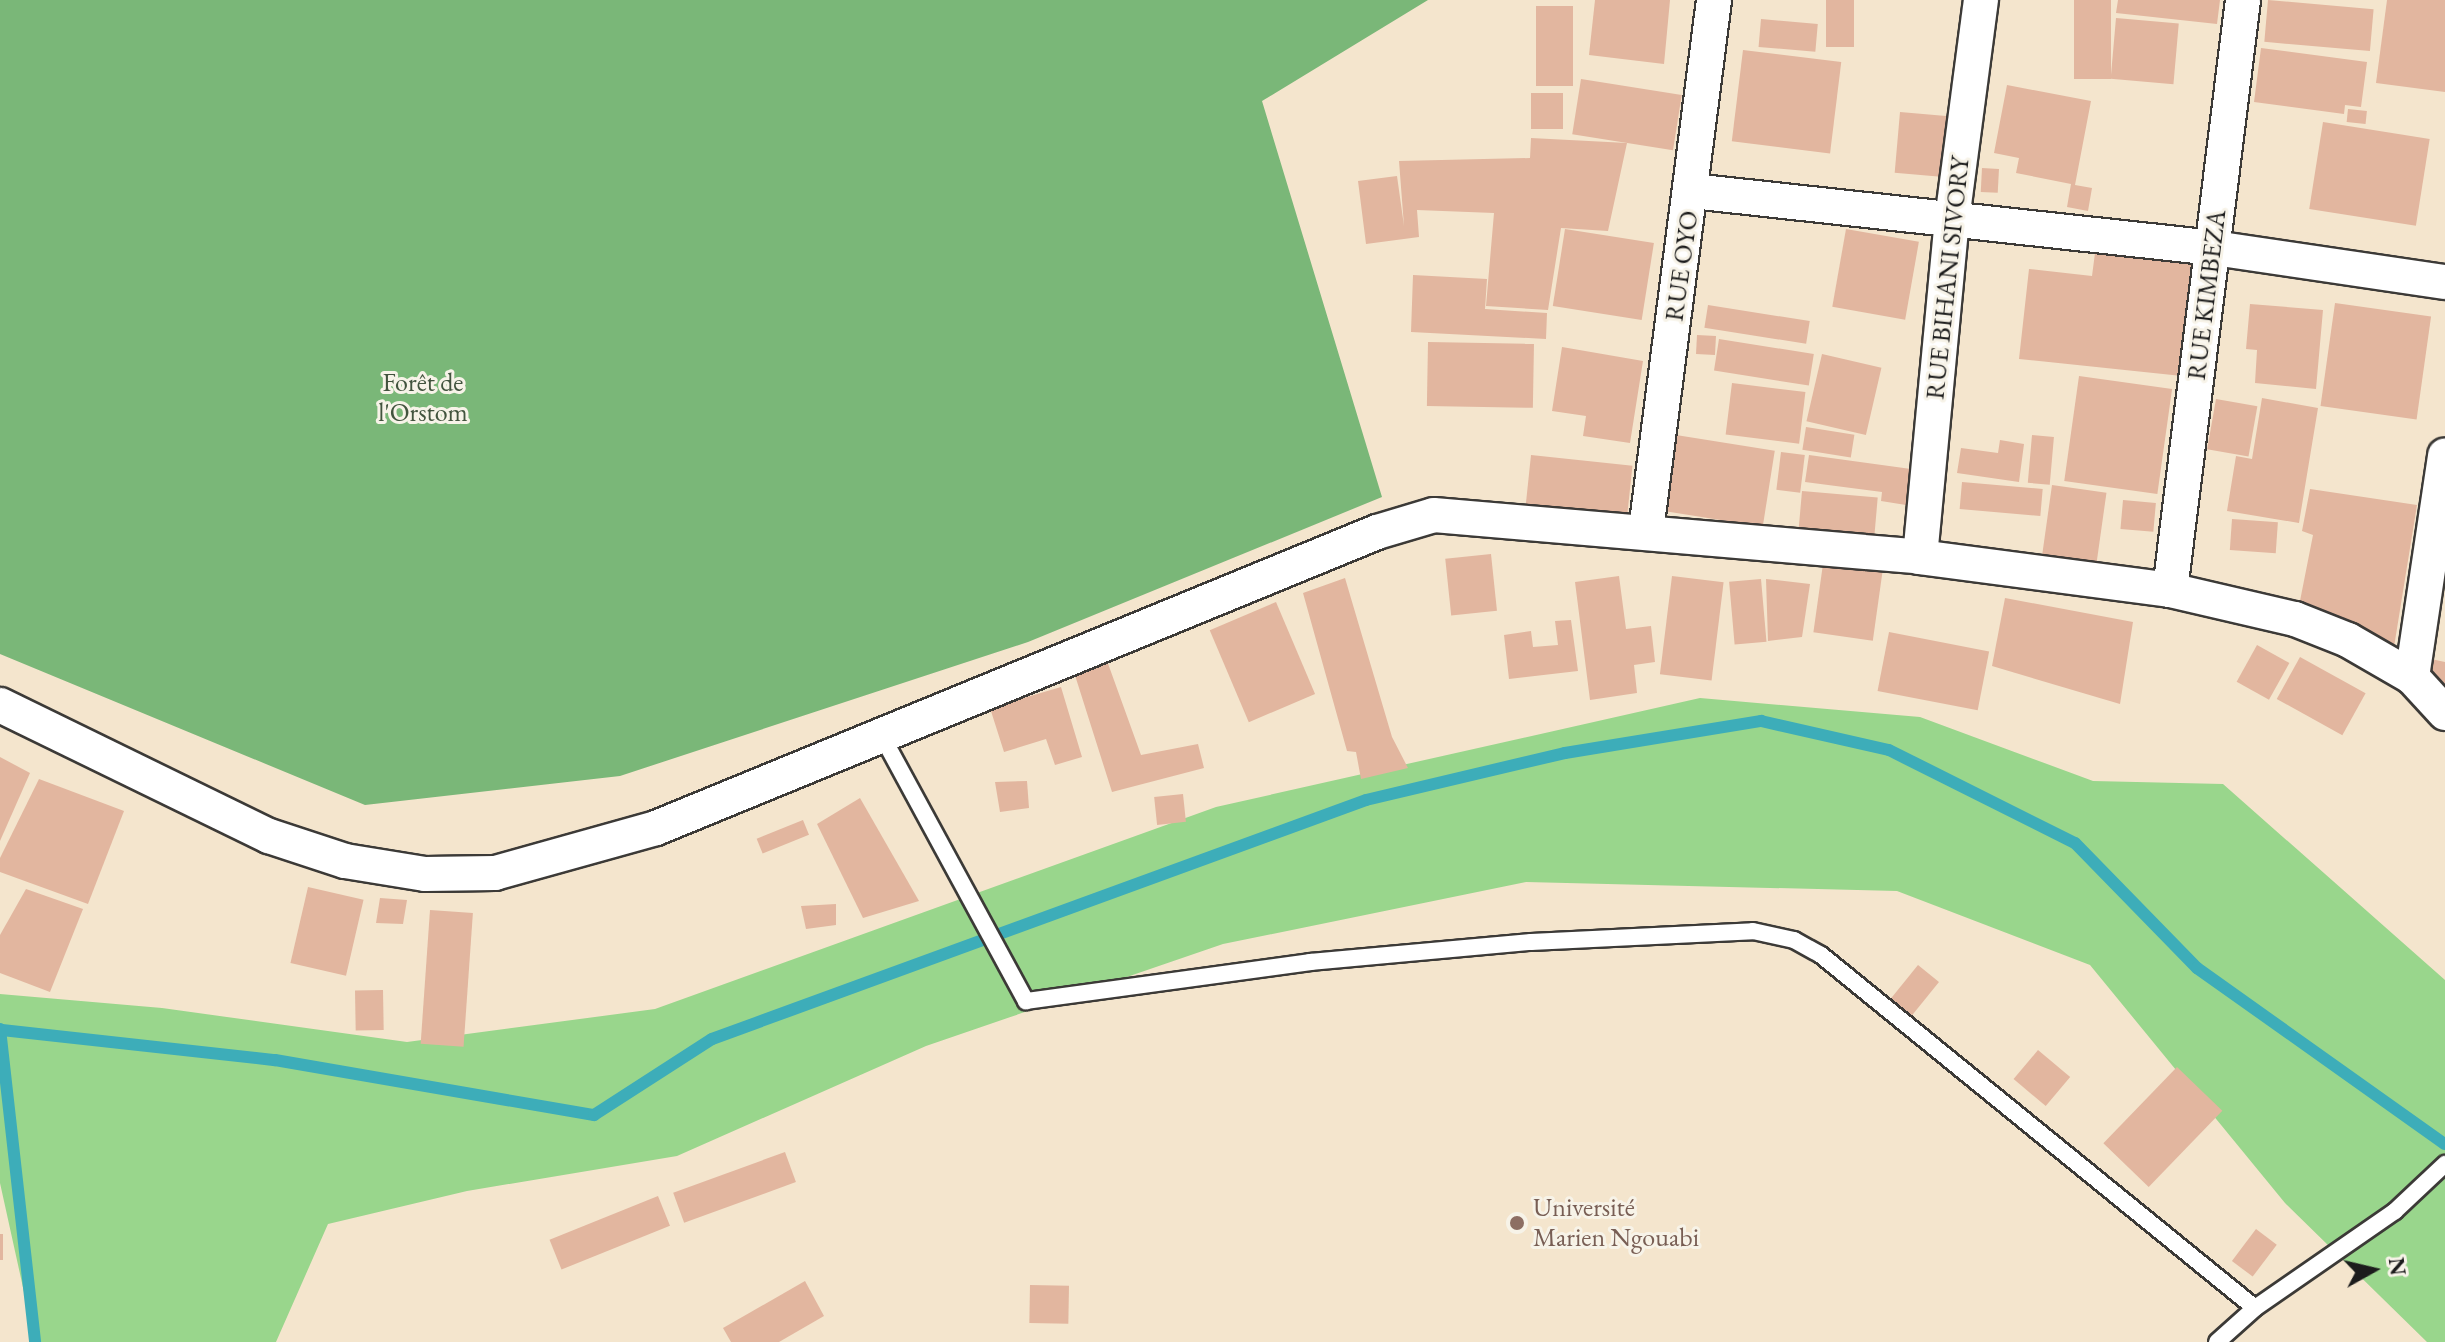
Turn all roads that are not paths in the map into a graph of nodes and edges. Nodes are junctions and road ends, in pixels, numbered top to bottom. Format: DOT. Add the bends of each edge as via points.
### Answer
graph roads {
  1 [pos="1714,0"];
  2 [pos="1981,0"];
  3 [pos="2243,0"];
  4 [pos="1692,191"];
  5 [pos="1952,220"];
  6 [pos="2214,248"];
  7 [pos="2445,282"];
  8 [pos="2445,455"];
  9 [pos="1646,531"];
  10 [pos="1920,557"];
  11 [pos="2170,590"];
  12 [pos="2412,677"];
  13 [pos="0,705"];
  14 [pos="2445,713"];
  15 [pos="882,736"];
  16 [pos="2445,1164"];
  17 [pos="2255,1308"];
  18 [pos="2217,1342"];
  1 -- 4 [label="street, RUE OYO"];
  2 -- 5 [label="street, RUE BIHANI SIVORY"];
  3 -- 6 [label="street, RUE KIMBEZA"];
  4 -- 5 [label="street"];
  4 -- 9 [label="street, RUE OYO"];
  5 -- 6 [label="street"];
  5 -- 10 [label="street, RUE BIHANI SIVORY"];
  6 -- 7 [label="street"];
  6 -- 11 [label="street, RUE KIMBEZA"];
  8 -- 12 [label="street"];
  9 -- 10 [label="street"];
  9 -- 15 [label="street" via="1434,515 1377,532"];
  10 -- 11 [label="street"];
  11 -- 12 [label="street" via="2295,619 2348,640"];
  12 -- 14 [label="street"];
  13 -- 15 [label="street" via="269,836 345,861 425,874 495,873 656,828"];
  15 -- 17 [label="lane" via="1026,1001 1294,964 1531,942 1753,931 1794,940 1821,955"];
  16 -- 17 [label="lane" via="2395,1211"];
  17 -- 18 [label="lane"];
}
